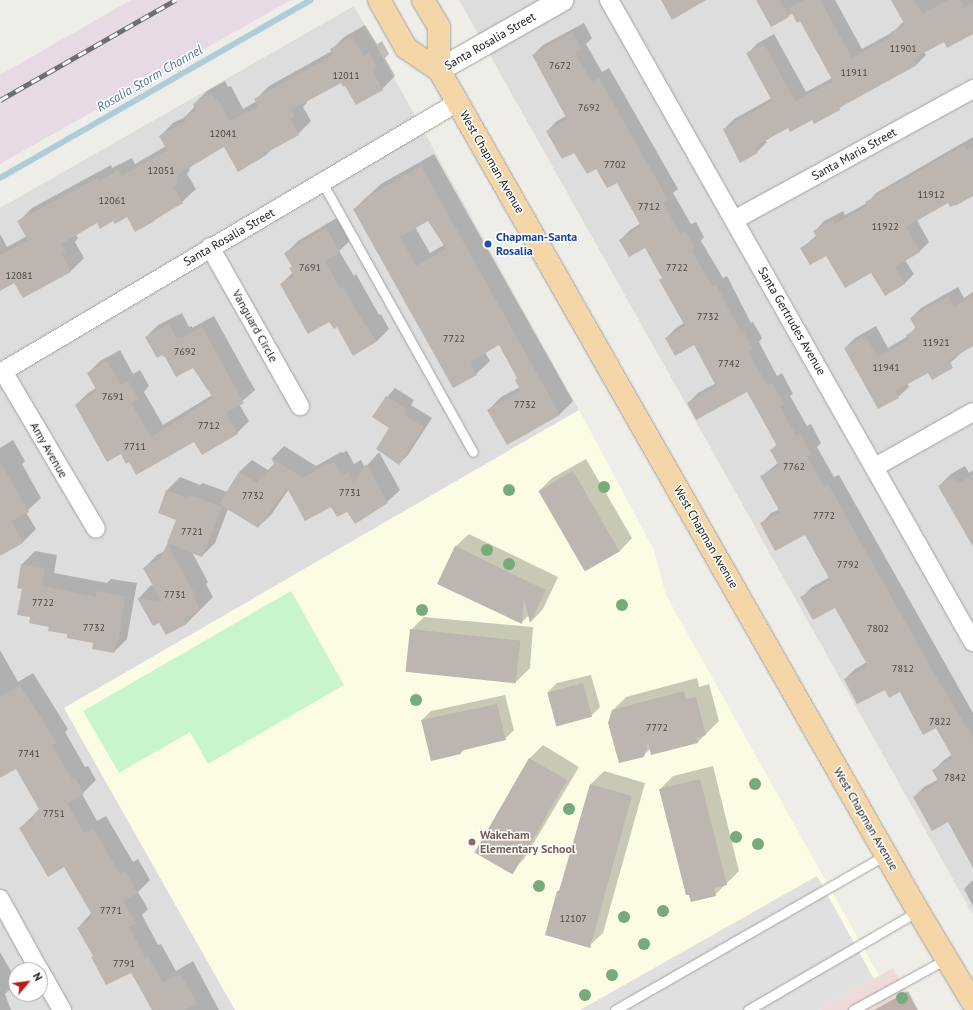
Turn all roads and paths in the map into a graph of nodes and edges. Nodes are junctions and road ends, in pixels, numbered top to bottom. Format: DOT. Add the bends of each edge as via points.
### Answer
graph roads {
  1 [pos="379,0"];
  2 [pos="423,0"];
  3 [pos="562,0"];
  4 [pos="609,0"];
  5 [pos="439,70"];
  6 [pos="973,89"];
  7 [pos="458,102"];
  8 [pos="322,182"];
  9 [pos="734,220"];
  10 [pos="210,247"];
  11 [pos="2,372"];
  12 [pos="300,406"];
  13 [pos="973,412"];
  14 [pos="473,452"];
  15 [pos="875,467"];
  16 [pos="96,529"];
  17 [pos="973,642"];
  18 [pos="887,854"];
  19 [pos="0,899"];
  20 [pos="918,911"];
  21 [pos="946,958"];
  22 [pos="35,962"];
  23 [pos="48,985"];
  24 [pos="973,1004"];
  25 [pos="62,1010"];
  26 [pos="615,1010"];
  27 [pos="748,1010"];
  28 [pos="853,1010"];
  1 -- 5 [label="main road, West Chapman Avenue" via="406,48"];
  2 -- 5 [label="main road" via="439,27"];
  3 -- 5 [label="street, Santa Rosalia Street"];
  4 -- 9 [label="street, Santa Gertrudes Avenue"];
  5 -- 7 [label="main road, West Chapman Avenue"];
  6 -- 9 [label="street, Santa Maria Street"];
  7 -- 8 [label="street, Santa Rosalia Street"];
  7 -- 18 [label="main road, West Chapman Avenue"];
  8 -- 10 [label="street, Santa Rosalia Street"];
  8 -- 14 [label="lane"];
  9 -- 15 [label="street, Santa Gertrudes Avenue"];
  10 -- 11 [label="street, Santa Rosalia Street"];
  10 -- 12 [label="street, Vanguard Circle"];
  11 -- 16 [label="street, Amy Avenue"];
  13 -- 15 [label="street"];
  15 -- 17 [label="street, Santa Gertrudes Avenue"];
  18 -- 20 [label="main road, West Chapman Avenue"];
  18 -- 26 [label="lane"];
  19 -- 22 [label="street"];
  20 -- 21 [label="main road, West Chapman Avenue"];
  20 -- 27 [label="lane"];
  21 -- 24 [label="main road, West Chapman Avenue"];
  21 -- 28 [label="lane"];
  23 -- 25 [label="street"];
}
